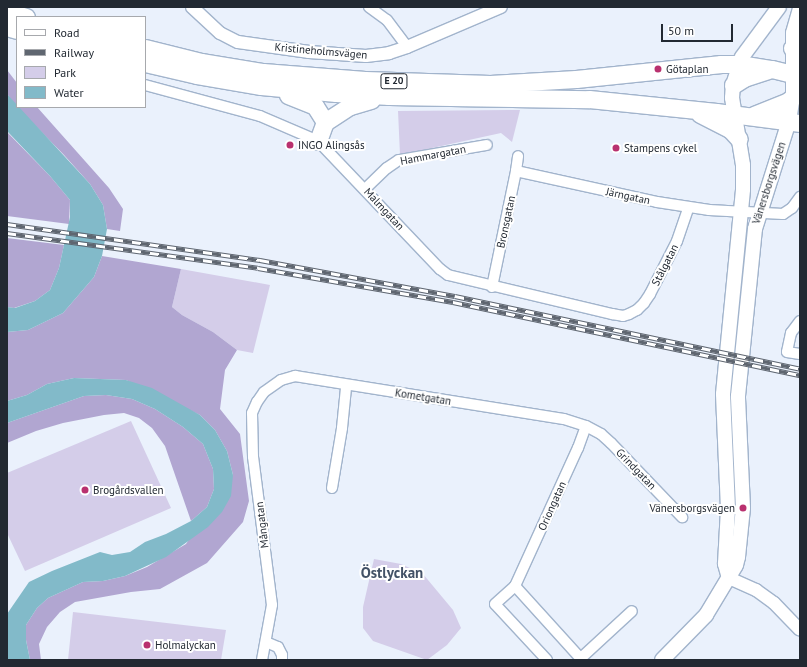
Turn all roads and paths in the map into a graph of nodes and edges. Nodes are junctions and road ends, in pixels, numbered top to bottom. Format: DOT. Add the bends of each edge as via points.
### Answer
graph roads {
  1 [pos="192,7"];
  2 [pos="370,7"];
  3 [pos="501,7"];
  4 [pos="779,7"];
  5 [pos="799,8"];
  6 [pos="7,11"];
  7 [pos="23,16"];
  8 [pos="407,47"];
  9 [pos="146,48"];
  10 [pos="796,53"];
  11 [pos="146,63"];
  12 [pos="739,64"];
  13 [pos="772,69"];
  14 [pos="796,75"];
  15 [pos="146,85"];
  16 [pos="733,85"];
  17 [pos="261,86"];
  18 [pos="389,96"];
  19 [pos="793,97"];
  20 [pos="690,109"];
  21 [pos="742,115"];
  22 [pos="325,122"];
  23 [pos="794,122"];
  24 [pos="739,139"];
  25 [pos="318,141"];
  26 [pos="487,145"];
  27 [pos="518,156"];
  28 [pos="516,172"];
  29 [pos="365,189"];
  30 [pos="800,197"];
  31 [pos="689,207"];
  32 [pos="741,210"];
  33 [pos="760,212"];
  34 [pos="492,286"];
  35 [pos="629,314"];
  36 [pos="800,321"];
  37 [pos="800,354"];
  38 [pos="346,388"];
  39 [pos="264,392"];
  40 [pos="586,426"];
  41 [pos="332,488"];
  42 [pos="682,518"];
  43 [pos="728,578"];
  44 [pos="515,586"];
  45 [pos="632,611"];
  46 [pos="800,630"];
  47 [pos="266,642"];
  48 [pos="262,660"];
  49 [pos="282,660"];
  50 [pos="547,660"];
  51 [pos="581,660"];
  52 [pos="662,660"];
  1 -- 8 [label="street, Kristineholmsvägen" via="220,33 238,42 309,52 366,56 389,53"];
  2 -- 8 [label="street" via="387,20"];
  3 -- 8 [label="street, Kristineholmsvägen"];
  4 -- 12 [label="main road" via="747,49"];
  5 -- 10 [label="main road" via="793,33"];
  6 -- 7 [label="highway"];
  9 -- 12 [label="highway, E 20" via="201,62 264,72 365,80 490,84"];
  10 -- 14 [label="main road"];
  11 -- 17 [label="highway, E 20"];
  12 -- 13 [label="highway, E 20"];
  12 -- 16 [label="main road"];
  13 -- 14 [label="highway, E 20"];
  13 -- 16 [label="highway" via="744,78"];
  14 -- 19 [label="main road"];
  15 -- 25 [label="street, Malmgatan" via="260,116"];
  16 -- 21 [label="main road" via="732,98"];
  17 -- 18 [label="highway, E 20"];
  17 -- 22 [label="highway" via="315,106"];
  18 -- 20 [label="highway, E 20" via="589,98"];
  18 -- 22 [label="highway" via="350,106"];
  19 -- 21 [label="highway" via="787,102"];
  19 -- 23 [label="main road"];
  20 -- 21 [label="highway, E 20"];
  20 -- 24 [label="highway" via="730,129"];
  21 -- 23 [label="highway, E 20"];
  21 -- 24 [label="main road"];
  22 -- 25 [label="highway"];
  23 -- 33 [label="main road, Vänersborgsvägen"];
  24 -- 32 [label="main road" via="743,165"];
  25 -- 29 [label="street, Malmgatan"];
  26 -- 29 [label="street, Hammargatan" via="399,160"];
  27 -- 28 [label="street, Bronsgatan"];
  28 -- 31 [label="street, Järngatan"];
  28 -- 34 [label="street, Bronsgatan"];
  29 -- 34 [label="street, Malmgatan" via="440,269 455,278"];
  30 -- 33 [label="street, Järngatan" via="792,208 783,214"];
  31 -- 32 [label="street, Järngatan"];
  31 -- 35 [label="street, Stålgatan" via="677,241 650,294 638,310"];
  32 -- 33 [label="street, Järngatan"];
  32 -- 43 [label="main road, Vänersborgsvägen" via="723,394 728,509 725,564"];
  33 -- 43 [label="main road, Vänersborgsvägen" via="755,229 738,380 743,508 741,531 736,565"];
  34 -- 35 [label="street, Malmgatan" via="612,314"];
  36 -- 37 [label="street" via="791,334 787,352"];
  38 -- 41 [label="street"];
  39 -- 40 [label="street, Kometgatan" via="281,380 295,376 564,419"];
  39 -- 47 [label="street, Mångatan" via="252,413 253,457 272,605"];
  40 -- 42 [label="street, Grindgatan" via="611,443"];
  40 -- 44 [label="street, Oriongatan"];
  43 -- 46 [label="street" via="756,590"];
  43 -- 52 [label="main road, Vänersborgsvägen" via="706,615"];
  44 -- 50 [label="street, Oriongatan" via="495,604"];
  44 -- 51 [label="street"];
  45 -- 51 [label="street"];
  47 -- 48 [label="street, Mångatan"];
  47 -- 49 [label="street" via="278,647"];
}
